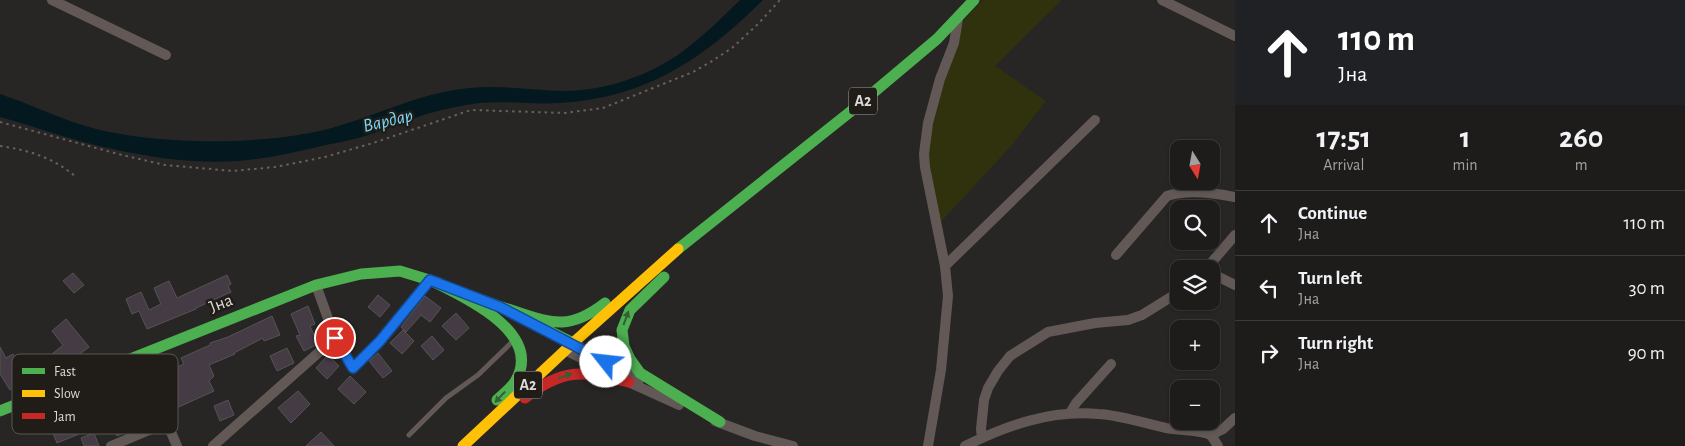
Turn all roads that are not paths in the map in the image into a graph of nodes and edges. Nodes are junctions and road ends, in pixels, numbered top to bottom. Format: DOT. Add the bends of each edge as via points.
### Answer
graph roads {
  1 [pos="52,0"];
  2 [pos="974,0"];
  3 [pos="1162,0"];
  4 [pos="958,18"];
  5 [pos="1235,36"];
  6 [pos="166,55"];
  7 [pos="1095,120"];
  8 [pos="764,179"];
  9 [pos="1235,197"];
  10 [pos="697,234"];
  11 [pos="1235,235"];
  12 [pos="1116,255"];
  13 [pos="1214,260"];
  14 [pos="945,266"];
  15 [pos="1220,278"];
  16 [pos="430,280"];
  17 [pos="316,285"];
  18 [pos="1235,285"];
  19 [pos="470,296"];
  20 [pos="1170,298"];
  21 [pos="500,307"];
  22 [pos="335,338"];
  23 [pos="516,338"];
  24 [pos="569,347"];
  25 [pos="143,354"];
  26 [pos="1111,364"];
  27 [pos="629,382"];
  28 [pos="12,406"];
  29 [pos="0,411"];
  30 [pos="1070,413"];
  31 [pos="1235,418"];
  32 [pos="720,422"];
  33 [pos="140,434"];
  34 [pos="171,434"];
  35 [pos="409,435"];
  36 [pos="1211,435"];
  37 [pos="982,438"];
  38 [pos="111,446"];
  39 [pos="177,446"];
  40 [pos="213,446"];
  41 [pos="452,446"];
  42 [pos="463,446"];
  43 [pos="470,446"];
  44 [pos="793,446"];
  45 [pos="928,446"];
  46 [pos="965,446"];
  47 [pos="1218,446"];
  1 -- 6 [label="street"];
  2 -- 4 [label="main road, A2"];
  3 -- 5 [label="street"];
  4 -- 8 [label="main road, A2" via="855,108"];
  4 -- 14 [label="street" via="954,43 928,123 924,154"];
  7 -- 14 [label="street"];
  8 -- 10 [label="main road, A2"];
  32 -- 8 [label="main road, one-way" via="640,372 624,346 622,330 630,310"];
  9 -- 12 [label="street" via="1188,193 1167,196"];
  10 -- 21 [label="main road" via="664,255 595,311 573,322 551,322"];
  10 -- 24 [label="main road, A2"];
  11 -- 13 [label="street"];
  14 -- 45 [label="street" via="948,307"];
  15 -- 18 [label="street"];
  16 -- 17 [label="main road, Јна" via="400,271 361,274"];
  16 -- 19 [label="main road, Јна"];
  16 -- 22 [label="street" via="380,341 353,368"];
  16 -- 23 [label="main road" via="468,299"];
  17 -- 22 [label="street"];
  17 -- 25 [label="main road, Јна"];
  19 -- 21 [label="main road"];
  19 -- 24 [label="main road" via="499,315"];
  20 -- 37 [label="street" via="1128,320 1095,322 1048,332 1010,356 988,388 984,400"];
  21 -- 24 [label="main road"];
  22 -- 40 [label="street"];
  23 -- 35 [label="lane" via="478,375 446,398"];
  23 -- 41 [label="main road, one-way" via="520,354 516,380"];
  24 -- 27 [label="street"];
  24 -- 32 [label="street"];
  24 -- 42 [label="main road, A2"];
  26 -- 30 [label="street"];
  27 -- 32 [label="street"];
  43 -- 27 [label="main road, one-way" via="532,392 559,378 574,373 596,374"];
  28 -- 29 [label="main road, Јна"];
  30 -- 36 [label="street" via="1100,414"];
  30 -- 37 [label="street" via="1018,423"];
  31 -- 36 [label="street"];
  32 -- 44 [label="street"];
  33 -- 38 [label="street"];
  34 -- 39 [label="street"];
  36 -- 47 [label="street"];
  37 -- 46 [label="street"];
}
